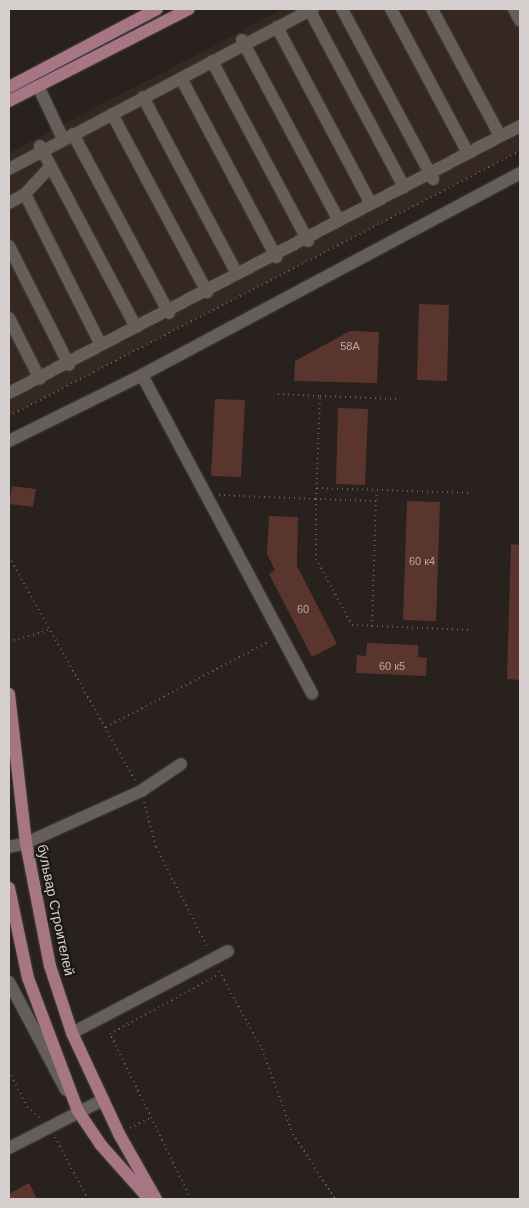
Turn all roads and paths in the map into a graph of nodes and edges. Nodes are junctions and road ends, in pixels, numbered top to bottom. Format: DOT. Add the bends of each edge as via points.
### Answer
graph roads {
  1 [pos="189,9"];
  2 [pos="311,9"];
  3 [pos="342,9"];
  4 [pos="391,9"];
  5 [pos="432,9"];
  6 [pos="514,9"];
  7 [pos="152,10"];
  8 [pos="520,21"];
  9 [pos="158,25"];
  10 [pos="278,27"];
  11 [pos="244,42"];
  12 [pos="212,62"];
  13 [pos="181,78"];
  14 [pos="38,86"];
  15 [pos="9,87"];
  16 [pos="143,97"];
  17 [pos="9,101"];
  18 [pos="112,114"];
  19 [pos="520,126"];
  20 [pos="68,136"];
  21 [pos="500,136"];
  22 [pos="41,148"];
  23 [pos="520,151"];
  24 [pos="468,153"];
  25 [pos="51,166"];
  26 [pos="9,169"];
  27 [pos="520,173"];
  28 [pos="431,176"];
  29 [pos="404,187"];
  30 [pos="25,194"];
  31 [pos="9,203"];
  32 [pos="371,204"];
  33 [pos="338,221"];
  34 [pos="307,239"];
  35 [pos="9,246"];
  36 [pos="275,256"];
  37 [pos="237,274"];
  38 [pos="206,291"];
  39 [pos="168,312"];
  40 [pos="9,318"];
  41 [pos="136,327"];
  42 [pos="101,345"];
  43 [pos="68,363"];
  44 [pos="142,375"];
  45 [pos="39,378"];
  46 [pos="278,394"];
  47 [pos="9,396"];
  48 [pos="320,396"];
  49 [pos="396,398"];
  50 [pos="9,416"];
  51 [pos="9,441"];
  52 [pos="316,488"];
  53 [pos="377,490"];
  54 [pos="471,493"];
  55 [pos="207,495"];
  56 [pos="316,498"];
  57 [pos="376,501"];
  58 [pos="9,557"];
  59 [pos="372,626"];
  60 [pos="49,630"];
  61 [pos="469,630"];
  62 [pos="281,639"];
  63 [pos="9,642"];
  64 [pos="9,694"];
  65 [pos="312,694"];
  66 [pos="106,727"];
  67 [pos="181,764"];
  68 [pos="141,791"];
  69 [pos="26,843"];
  70 [pos="9,847"];
  71 [pos="9,888"];
  72 [pos="228,951"];
  73 [pos="213,960"];
  74 [pos="220,973"];
  75 [pos="28,978"];
  76 [pos="9,983"];
  77 [pos="72,1033"];
  78 [pos="9,1071"];
  79 [pos="103,1100"];
  80 [pos="78,1111"];
  81 [pos="151,1118"];
  82 [pos="49,1126"];
  83 [pos="130,1128"];
  84 [pos="9,1148"];
  85 [pos="88,1199"];
  86 [pos="149,1199"];
  87 [pos="156,1199"];
  88 [pos="191,1199"];
  89 [pos="335,1199"];
  1 -- 9 [label="main road"];
  2 -- 10 [label="street"];
  2 -- 29 [label="street"];
  3 -- 28 [label="street"];
  4 -- 24 [label="street"];
  5 -- 21 [label="street"];
  6 -- 8 [label="street"];
  7 -- 9 [label="street"];
  7 -- 15 [label="main road"];
  9 -- 14 [label="main road"];
  10 -- 11 [label="street"];
  10 -- 32 [label="street"];
  11 -- 12 [label="street"];
  11 -- 33 [label="street"];
  12 -- 13 [label="street"];
  12 -- 34 [label="street"];
  13 -- 16 [label="street"];
  13 -- 36 [label="street"];
  14 -- 17 [label="main road"];
  14 -- 20 [label="street"];
  16 -- 18 [label="street"];
  16 -- 37 [label="street"];
  18 -- 20 [label="street"];
  18 -- 38 [label="street"];
  19 -- 21 [label="street"];
  20 -- 22 [label="street"];
  20 -- 39 [label="street"];
  21 -- 24 [label="street"];
  22 -- 25 [label="street"];
  22 -- 26 [label="street"];
  23 -- 50 [label="path"];
  24 -- 28 [label="street"];
  25 -- 30 [label="street"];
  25 -- 41 [label="street"];
  27 -- 44 [label="street"];
  28 -- 29 [label="street"];
  29 -- 32 [label="street"];
  30 -- 31 [label="street"];
  30 -- 42 [label="street"];
  32 -- 33 [label="street"];
  33 -- 34 [label="street"];
  34 -- 36 [label="street"];
  35 -- 43 [label="street"];
  36 -- 37 [label="street"];
  37 -- 38 [label="street"];
  38 -- 39 [label="street"];
  39 -- 41 [label="street"];
  40 -- 45 [label="street"];
  41 -- 42 [label="street"];
  42 -- 43 [label="street"];
  43 -- 45 [label="street"];
  44 -- 51 [label="street"];
  44 -- 55 [label="street"];
  45 -- 47 [label="street"];
  46 -- 48 [label="path"];
  48 -- 49 [label="path"];
  48 -- 52 [label="path"];
  52 -- 53 [label="path"];
  52 -- 56 [label="path"];
  53 -- 54 [label="path"];
  53 -- 57 [label="path"];
  55 -- 56 [label="path"];
  55 -- 62 [label="street"];
  56 -- 57 [label="path"];
  56 -- 59 [label="path" via="316,559 352,625"];
  57 -- 59 [label="path"];
  58 -- 60 [label="path"];
  59 -- 61 [label="path"];
  60 -- 63 [label="path"];
  60 -- 66 [label="path"];
  62 -- 65 [label="street"];
  62 -- 66 [label="path" via="269,642"];
  64 -- 69 [label="main road, бульвар Строителей"];
  66 -- 68 [label="path"];
  67 -- 68 [label="street"];
  68 -- 69 [label="street"];
  68 -- 73 [label="path" via="156,847"];
  69 -- 70 [label="street"];
  69 -- 77 [label="main road, бульвар Строителей" via="50,966"];
  71 -- 75 [label="main road"];
  72 -- 73 [label="street"];
  73 -- 74 [label="path"];
  73 -- 77 [label="street"];
  74 -- 81 [label="path" via="110,1034"];
  74 -- 89 [label="path" via="262,1050 293,1134"];
  75 -- 76 [label="street"];
  75 -- 80 [label="main road"];
  76 -- 80 [label="street"];
  77 -- 79 [label="main road, бульвар Строителей"];
  78 -- 82 [label="path" via="27,1107"];
  79 -- 80 [label="street"];
  79 -- 87 [label="main road, бульвар Строителей"];
  80 -- 82 [label="street"];
  80 -- 86 [label="main road" via="100,1144"];
  81 -- 83 [label="path"];
  81 -- 88 [label="path"];
  82 -- 84 [label="street"];
  82 -- 85 [label="path"];
}
